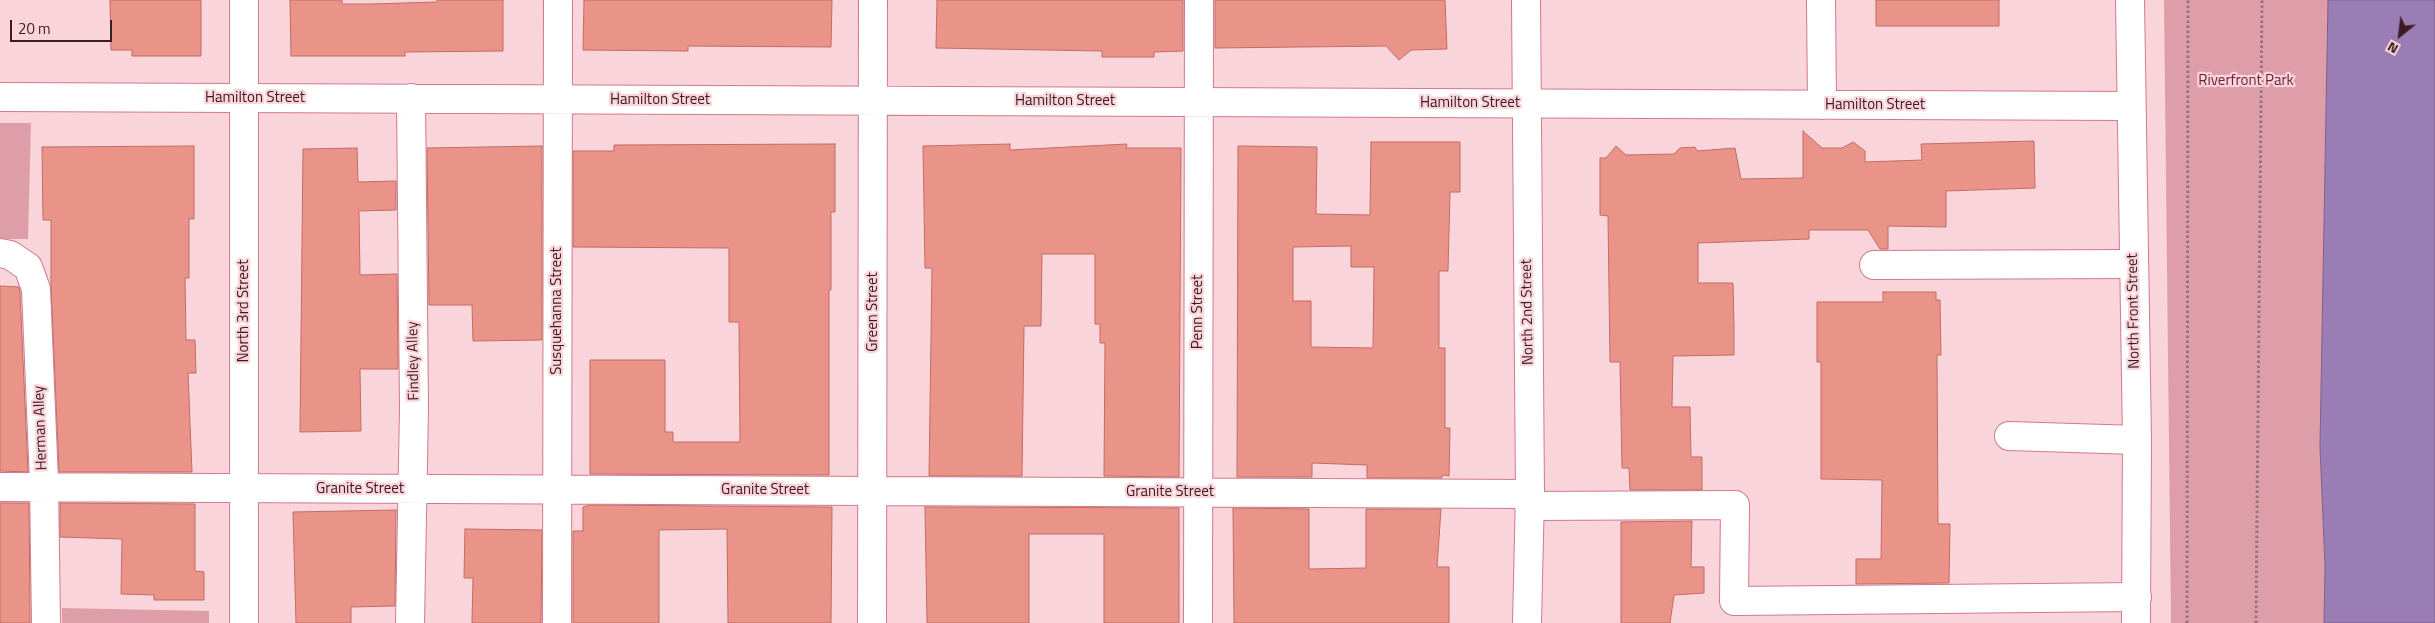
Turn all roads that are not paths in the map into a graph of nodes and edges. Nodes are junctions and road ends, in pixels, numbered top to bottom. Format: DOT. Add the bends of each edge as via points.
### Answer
graph roads {
  1 [pos="244,0"];
  2 [pos="558,0"];
  3 [pos="873,0"];
  4 [pos="1199,0"];
  5 [pos="1526,0"];
  6 [pos="1821,0"];
  7 [pos="2130,0"];
  8 [pos="0,96"];
  9 [pos="244,98"];
  10 [pos="411,98"];
  11 [pos="558,99"];
  12 [pos="873,100"];
  13 [pos="1199,102"];
  14 [pos="1526,104"];
  15 [pos="1822,105"];
  16 [pos="2130,106"];
  17 [pos="0,253"];
  18 [pos="2133,264"];
  19 [pos="1874,265"];
  20 [pos="2008,436"];
  21 [pos="2137,440"];
  22 [pos="0,486"];
  23 [pos="44,487"];
  24 [pos="244,488"];
  25 [pos="413,489"];
  26 [pos="557,489"];
  27 [pos="872,491"];
  28 [pos="1198,492"];
  29 [pos="1530,500"];
  30 [pos="2136,610"];
  31 [pos="46,623"];
  32 [pos="244,623"];
  33 [pos="410,623"];
  34 [pos="557,623"];
  35 [pos="872,623"];
  36 [pos="1198,623"];
  37 [pos="1527,623"];
  1 -- 9 [label="street, North 3rd Street"];
  2 -- 11 [label="street, Susquehanna Street"];
  3 -- 12 [label="street, Green Street"];
  4 -- 13 [label="street, Penn Street"];
  5 -- 14 [label="street, North 2nd Street"];
  6 -- 15 [label="street"];
  7 -- 16 [label="street, North Front Street"];
  8 -- 9 [label="street, Hamilton Street"];
  9 -- 10 [label="street, Hamilton Street"];
  9 -- 24 [label="street, North 3rd Street"];
  10 -- 11 [label="street, Hamilton Street"];
  10 -- 25 [label="street, Findley Alley"];
  11 -- 12 [label="street, Hamilton Street"];
  11 -- 26 [label="street, Susquehanna Street"];
  12 -- 13 [label="street, Hamilton Street"];
  12 -- 27 [label="street, Green Street"];
  13 -- 14 [label="street, Hamilton Street"];
  13 -- 28 [label="street, Penn Street"];
  14 -- 15 [label="street, Hamilton Street"];
  14 -- 29 [label="street, North 2nd Street"];
  15 -- 16 [label="street, Hamilton Street"];
  16 -- 18 [label="street, North Front Street"];
  17 -- 23 [label="street, Herman Alley" via="10,255 28,267 36,289"];
  18 -- 19 [label="street"];
  18 -- 21 [label="street, North Front Street"];
  20 -- 21 [label="street"];
  21 -- 30 [label="street, North Front Street"];
  22 -- 23 [label="street, Granite Street"];
  23 -- 24 [label="street, Granite Street"];
  23 -- 31 [label="street, Herman Alley"];
  24 -- 25 [label="street, Granite Street"];
  24 -- 32 [label="street, North 3rd Street"];
  25 -- 26 [label="street, Granite Street"];
  25 -- 33 [label="street, Findley Alley"];
  26 -- 27 [label="street, Granite Street"];
  26 -- 34 [label="street, Susquehanna Street"];
  27 -- 28 [label="street, Granite Street"];
  27 -- 35 [label="street, Green Street"];
  28 -- 29 [label="street, Granite Street"];
  28 -- 36 [label="street, Penn Street"];
  29 -- 30 [label="street, Granite Street" via="1735,505 1734,600"];
  29 -- 37 [label="street, North 2nd Street"];
}
